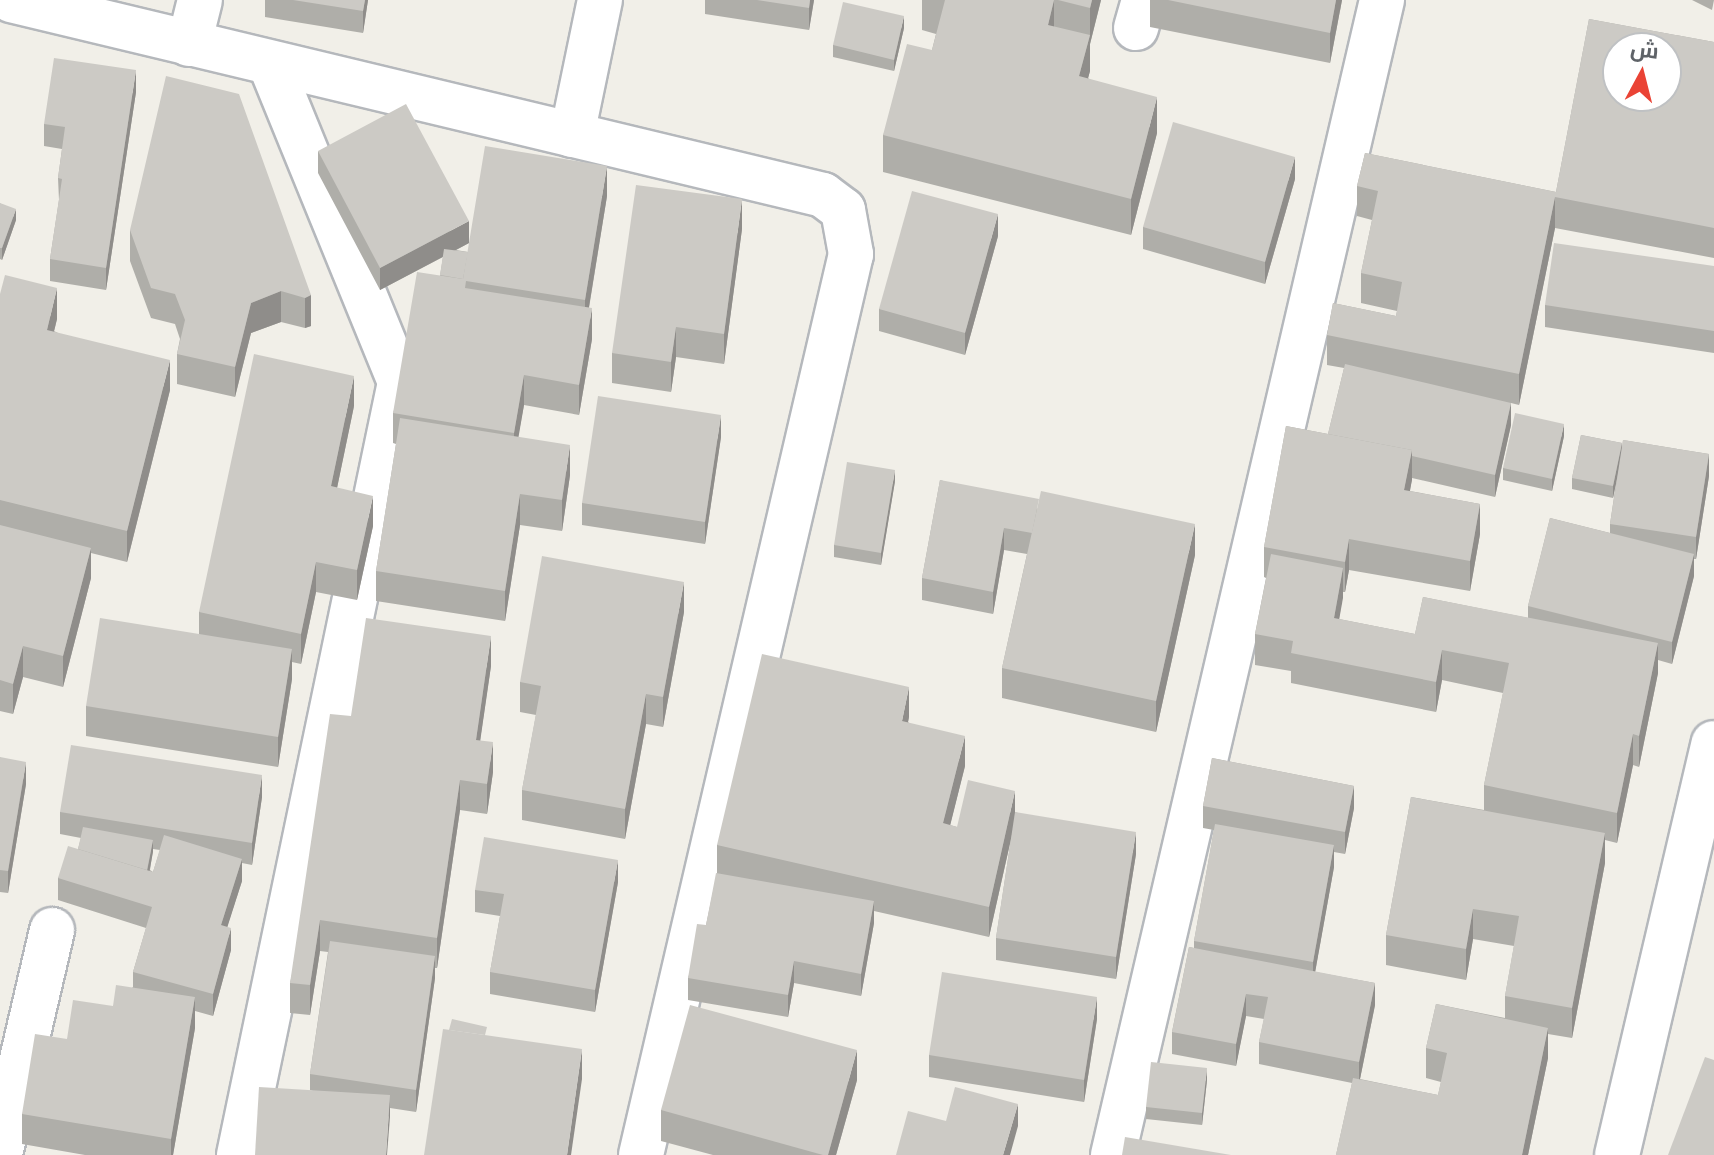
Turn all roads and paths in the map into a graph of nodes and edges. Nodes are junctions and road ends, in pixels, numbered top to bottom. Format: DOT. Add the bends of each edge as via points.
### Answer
graph roads {
  1 [pos="11,0"];
  2 [pos="200,0"];
  3 [pos="600,0"];
  4 [pos="1382,0"];
  5 [pos="189,44"];
  6 [pos="270,63"];
  7 [pos="572,135"];
  8 [pos="1714,743"];
  9 [pos="52,930"];
  10 [pos="0,1154"];
  11 [pos="239,1155"];
  12 [pos="641,1155"];
  13 [pos="1113,1155"];
  14 [pos="1617,1155"];
  1 -- 5 [label="street"];
  2 -- 5 [label="street"];
  3 -- 7 [label="street"];
  4 -- 13 [label="street"];
  5 -- 6 [label="street"];
  6 -- 7 [label="street"];
  6 -- 11 [label="street" via="400,382"];
  7 -- 12 [label="street" via="823,195 843,210 851,254"];
  8 -- 14 [label="street"];
  9 -- 10 [label="street"];
}
